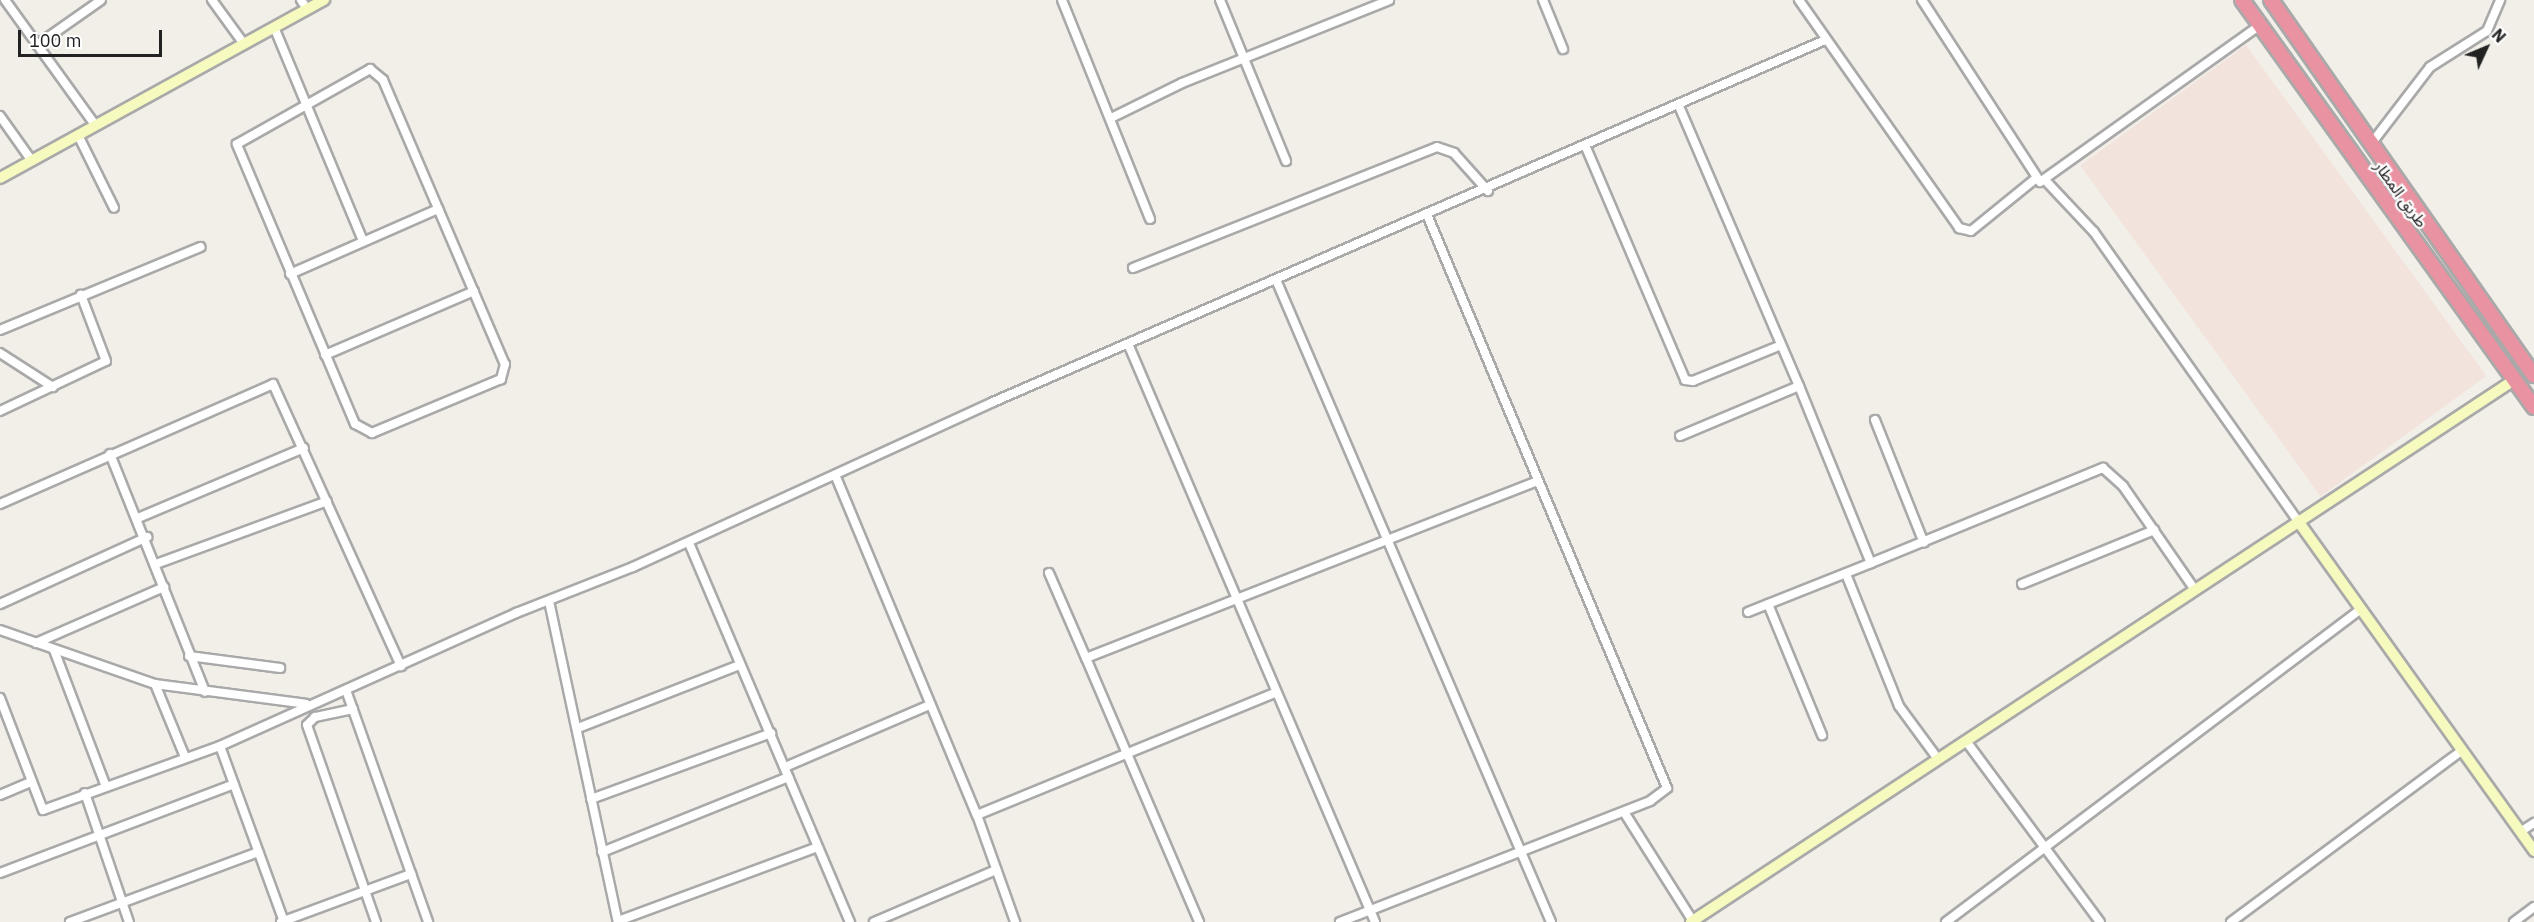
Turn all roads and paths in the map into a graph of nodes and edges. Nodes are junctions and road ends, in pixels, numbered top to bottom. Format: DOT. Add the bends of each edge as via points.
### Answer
graph roads {
  1 [pos="5,0"];
  2 [pos="101,0"];
  3 [pos="212,0"];
  4 [pos="324,0"];
  5 [pos="1062,0"];
  6 [pos="1221,0"];
  7 [pos="1543,0"];
  8 [pos="1799,0"];
  9 [pos="1922,0"];
  10 [pos="2242,0"];
  11 [pos="2271,0"];
  12 [pos="2500,0"];
  13 [pos="1383,1"];
  14 [pos="304,5"];
  15 [pos="2260,25"];
  16 [pos="274,27"];
  17 [pos="1826,40"];
  18 [pos="244,44"];
  19 [pos="38,45"];
  20 [pos="1563,50"];
  21 [pos="1245,59"];
  22 [pos="306,103"];
  23 [pos="1679,106"];
  24 [pos="0,117"];
  25 [pos="1111,118"];
  26 [pos="95,126"];
  27 [pos="78,135"];
  28 [pos="2371,144"];
  29 [pos="1585,145"];
  30 [pos="32,161"];
  31 [pos="1286,162"];
  32 [pos="0,178"];
  33 [pos="2035,179"];
  34 [pos="2045,180"];
  35 [pos="1488,191"];
  36 [pos="114,208"];
  37 [pos="438,209"];
  38 [pos="1428,217"];
  39 [pos="1150,219"];
  40 [pos="363,241"];
  41 [pos="200,247"];
  42 [pos="1133,268"];
  43 [pos="290,274"];
  44 [pos="1277,282"];
  45 [pos="474,291"];
  46 [pos="81,296"];
  47 [pos="0,330"];
  48 [pos="1781,345"];
  49 [pos="1129,346"];
  50 [pos="0,353"];
  51 [pos="325,355"];
  52 [pos="2534,375"];
  53 [pos="2514,380"];
  54 [pos="1799,386"];
  55 [pos="53,387"];
  56 [pos="2534,408"];
  57 [pos="0,411"];
  58 [pos="1875,420"];
  59 [pos="1680,436"];
  60 [pos="304,448"];
  61 [pos="110,454"];
  62 [pos="836,477"];
  63 [pos="1536,482"];
  64 [pos="327,501"];
  65 [pos="0,504"];
  66 [pos="138,518"];
  67 [pos="2298,521"];
  68 [pos="2154,530"];
  69 [pos="147,537"];
  70 [pos="1385,540"];
  71 [pos="689,543"];
  72 [pos="1924,543"];
  73 [pos="1871,563"];
  74 [pos="156,564"];
  75 [pos="1048,573"];
  76 [pos="1846,574"];
  77 [pos="2022,584"];
  78 [pos="164,587"];
  79 [pos="2195,590"];
  80 [pos="1236,599"];
  81 [pos="549,601"];
  82 [pos="0,604"];
  83 [pos="1768,604"];
  84 [pos="2361,609"];
  85 [pos="1748,612"];
  86 [pos="0,630"];
  87 [pos="36,643"];
  88 [pos="54,650"];
  89 [pos="189,656"];
  90 [pos="1086,658"];
  91 [pos="740,665"];
  92 [pos="401,666"];
  93 [pos="280,668"];
  94 [pos="155,684"];
  95 [pos="346,690"];
  96 [pos="205,692"];
  97 [pos="1274,693"];
  98 [pos="0,698"];
  99 [pos="306,704"];
  100 [pos="930,705"];
  101 [pos="353,709"];
  102 [pos="4,720"];
  103 [pos="578,728"];
  104 [pos="771,733"];
  105 [pos="1822,735"];
  106 [pos="1966,741"];
  107 [pos="220,746"];
  108 [pos="2461,751"];
  109 [pos="1128,756"];
  110 [pos="185,757"];
  111 [pos="1938,759"];
  112 [pos="785,767"];
  113 [pos="789,777"];
  114 [pos="31,782"];
  115 [pos="105,784"];
  116 [pos="234,784"];
  117 [pos="85,793"];
  118 [pos="0,795"];
  119 [pos="591,799"];
  120 [pos="1624,812"];
  121 [pos="977,815"];
  122 [pos="2534,823"];
  123 [pos="2520,832"];
  124 [pos="100,835"];
  125 [pos="818,847"];
  126 [pos="2045,848"];
  127 [pos="2534,851"];
  128 [pos="258,852"];
  129 [pos="602,852"];
  130 [pos="1522,852"];
  131 [pos="996,870"];
  132 [pos="0,873"];
  133 [pos="411,874"];
  134 [pos="365,891"];
  135 [pos="122,902"];
  136 [pos="2534,907"];
  137 [pos="1369,910"];
  138 [pos="618,921"];
  139 [pos="1692,921"];
  140 [pos="70,922"];
  141 [pos="129,922"];
  142 [pos="283,922"];
  143 [pos="376,922"];
  144 [pos="428,922"];
  145 [pos="850,922"];
  146 [pos="874,922"];
  147 [pos="1015,922"];
  148 [pos="1199,922"];
  149 [pos="1340,922"];
  150 [pos="1375,922"];
  151 [pos="1551,922"];
  152 [pos="1946,922"];
  153 [pos="2100,922"];
  154 [pos="2231,922"];
  155 [pos="2514,922"];
  1 -- 19 [label="street"];
  2 -- 19 [label="street"];
  3 -- 18 [label="street"];
  4 -- 14 [label="street"];
  5 -- 25 [label="street"];
  6 -- 21 [label="street"];
  7 -- 20 [label="street"];
  8 -- 17 [label="street"];
  9 -- 33 [label="street"];
  10 -- 15 [label="highway, طريق المطار"];
  11 -- 28 [label="highway, طريق المطار"];
  12 -- 28 [label="street" via="2487,31 2430,67"];
  13 -- 21 [label="street"];
  14 -- 16 [label="street"];
  15 -- 34 [label="street"];
  15 -- 53 [label="highway, طريق المطار"];
  16 -- 18 [label="street"];
  16 -- 22 [label="street"];
  17 -- 23 [label="street"];
  17 -- 33 [label="street" via="1959,228 1971,231"];
  18 -- 26 [label="street"];
  19 -- 26 [label="street"];
  21 -- 25 [label="street"];
  21 -- 31 [label="street"];
  22 -- 37 [label="street" via="370,69 378,72"];
  22 -- 40 [label="street"];
  22 -- 43 [label="street" via="237,144"];
  23 -- 29 [label="street"];
  23 -- 48 [label="street"];
  24 -- 30 [label="street"];
  25 -- 39 [label="street"];
  26 -- 27 [label="street"];
  27 -- 30 [label="street"];
  27 -- 36 [label="street"];
  28 -- 52 [label="highway, طريق المطار"];
  29 -- 35 [label="street"];
  29 -- 48 [label="street" via="1685,380 1693,381"];
  30 -- 32 [label="street"];
  33 -- 34 [label="street"];
  34 -- 67 [label="street" via="2094,232"];
  35 -- 38 [label="street"];
  35 -- 42 [label="street" via="1454,153 1437,147"];
  37 -- 40 [label="street"];
  37 -- 45 [label="street"];
  38 -- 44 [label="street"];
  38 -- 63 [label="street"];
  40 -- 43 [label="street"];
  41 -- 46 [label="street"];
  43 -- 51 [label="street"];
  44 -- 49 [label="street"];
  44 -- 70 [label="street"];
  45 -- 51 [label="street"];
  45 -- 51 [label="street" via="506,364 501,378 490,383 372,433 355,424"];
  46 -- 47 [label="street"];
  46 -- 55 [label="street" via="108,356 97,368"];
  48 -- 54 [label="street"];
  49 -- 62 [label="street" via="993,402"];
  49 -- 80 [label="street"];
  50 -- 55 [label="street"];
  53 -- 56 [label="highway, طريق المطار"];
  53 -- 67 [label="street"];
  54 -- 59 [label="street"];
  54 -- 73 [label="street"];
  55 -- 57 [label="street"];
  58 -- 72 [label="street"];
  60 -- 61 [label="street" via="273,384"];
  60 -- 64 [label="street"];
  60 -- 66 [label="street"];
  61 -- 65 [label="street"];
  61 -- 66 [label="street"];
  62 -- 71 [label="street"];
  62 -- 100 [label="street"];
  63 -- 70 [label="street"];
  63 -- 120 [label="street" via="1666,788 1662,796"];
  64 -- 74 [label="street"];
  64 -- 92 [label="street"];
  66 -- 69 [label="street"];
  67 -- 79 [label="street"];
  67 -- 84 [label="street"];
  68 -- 72 [label="street" via="2112,471 2103,468"];
  68 -- 77 [label="street"];
  68 -- 79 [label="street"];
  69 -- 74 [label="street"];
  69 -- 82 [label="street"];
  70 -- 80 [label="street"];
  70 -- 130 [label="street"];
  71 -- 81 [label="street"];
  71 -- 91 [label="street"];
  72 -- 73 [label="street"];
  73 -- 76 [label="street"];
  74 -- 78 [label="street"];
  75 -- 90 [label="street"];
  76 -- 83 [label="street"];
  76 -- 111 [label="street" via="1899,706"];
  78 -- 87 [label="street"];
  78 -- 89 [label="street"];
  79 -- 106 [label="street"];
  80 -- 90 [label="street"];
  80 -- 97 [label="street"];
  81 -- 92 [label="street"];
  81 -- 103 [label="street"];
  83 -- 85 [label="street"];
  83 -- 105 [label="street"];
  84 -- 108 [label="street"];
  84 -- 126 [label="street"];
  86 -- 87 [label="street"];
  87 -- 88 [label="street"];
  88 -- 94 [label="street"];
  88 -- 115 [label="street"];
  89 -- 93 [label="street"];
  89 -- 96 [label="street"];
  90 -- 109 [label="street"];
  91 -- 103 [label="street"];
  91 -- 104 [label="street"];
  92 -- 95 [label="street"];
  94 -- 96 [label="street"];
  94 -- 110 [label="street"];
  95 -- 99 [label="street"];
  95 -- 101 [label="street"];
  96 -- 99 [label="street"];
  97 -- 109 [label="street"];
  97 -- 137 [label="street"];
  98 -- 102 [label="street"];
  99 -- 107 [label="street"];
  100 -- 112 [label="street"];
  100 -- 121 [label="street"];
  101 -- 133 [label="street"];
  101 -- 134 [label="street" via="315,717 307,725"];
  102 -- 114 [label="street"];
  103 -- 119 [label="street"];
  104 -- 112 [label="street"];
  104 -- 119 [label="street"];
  106 -- 111 [label="street"];
  106 -- 126 [label="street"];
  107 -- 110 [label="street"];
  107 -- 116 [label="street"];
  108 -- 123 [label="street"];
  108 -- 154 [label="street"];
  109 -- 121 [label="street"];
  109 -- 148 [label="street"];
  110 -- 115 [label="street"];
  111 -- 139 [label="street"];
  112 -- 113 [label="street"];
  113 -- 125 [label="street"];
  113 -- 129 [label="street"];
  114 -- 117 [label="street" via="43,810"];
  114 -- 118 [label="street"];
  115 -- 117 [label="street"];
  116 -- 124 [label="street"];
  116 -- 128 [label="street"];
  117 -- 124 [label="street"];
  119 -- 129 [label="street"];
  120 -- 130 [label="street"];
  120 -- 139 [label="street"];
  121 -- 131 [label="street"];
  122 -- 123 [label="street"];
  123 -- 127 [label="street"];
  124 -- 132 [label="street"];
  124 -- 135 [label="street"];
  125 -- 138 [label="street"];
  125 -- 145 [label="street"];
  126 -- 152 [label="street"];
  126 -- 153 [label="street"];
  128 -- 135 [label="street"];
  128 -- 142 [label="street"];
  129 -- 138 [label="street"];
  130 -- 137 [label="street"];
  130 -- 151 [label="street"];
  131 -- 146 [label="street"];
  131 -- 147 [label="street"];
  133 -- 134 [label="street"];
  133 -- 144 [label="street"];
  134 -- 142 [label="street"];
  134 -- 143 [label="street"];
  135 -- 140 [label="street"];
  135 -- 141 [label="street"];
  136 -- 155 [label="street"];
  137 -- 149 [label="street"];
  137 -- 150 [label="street"];
}
